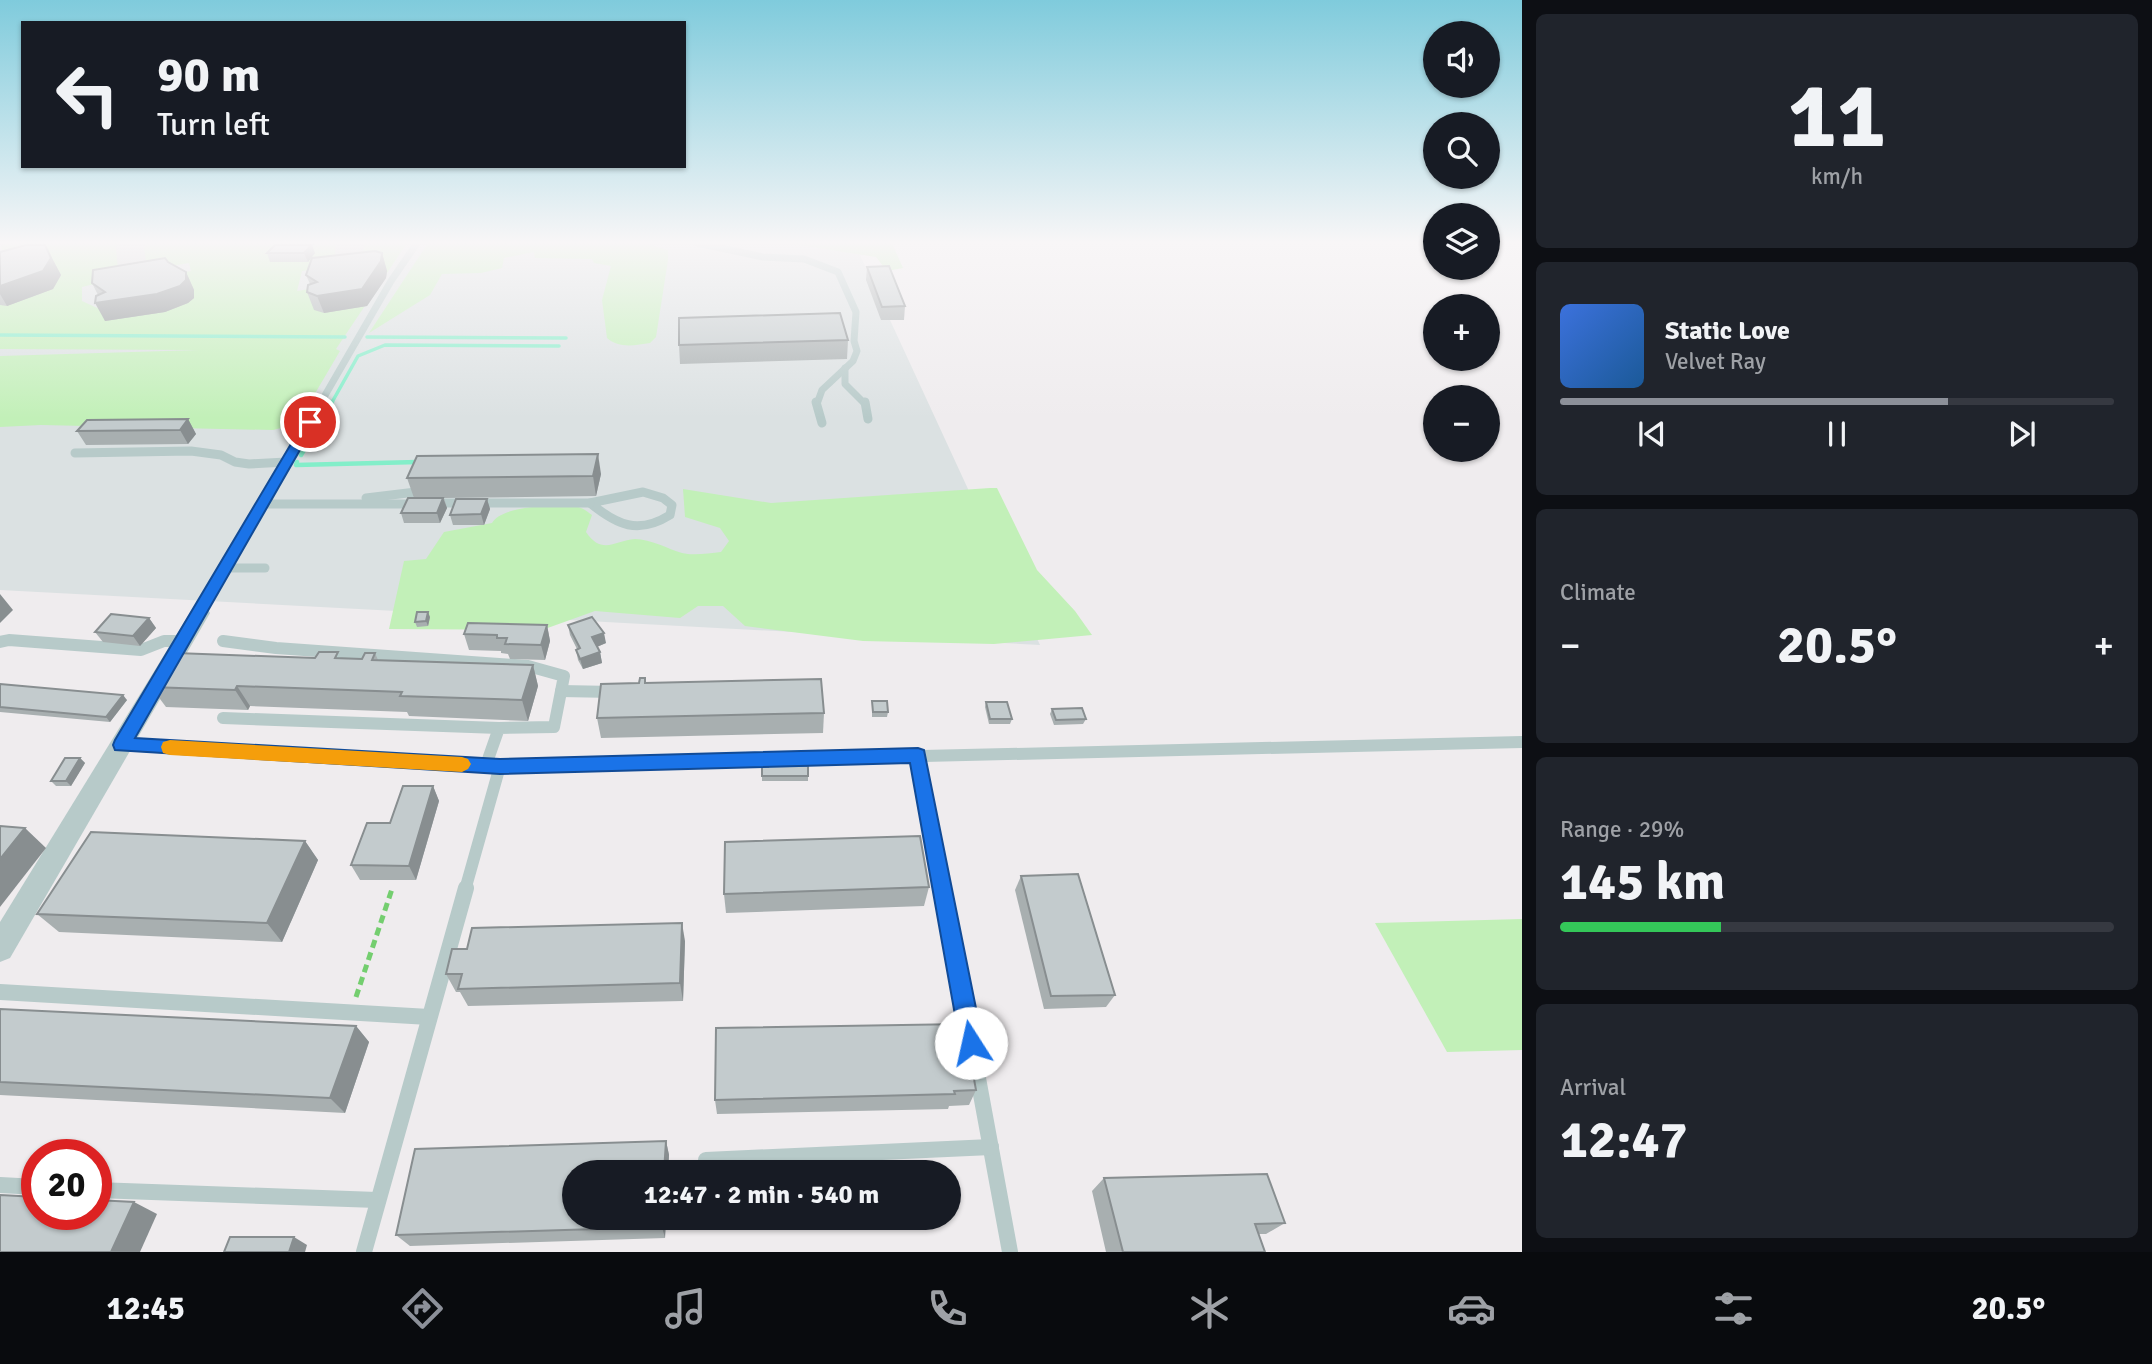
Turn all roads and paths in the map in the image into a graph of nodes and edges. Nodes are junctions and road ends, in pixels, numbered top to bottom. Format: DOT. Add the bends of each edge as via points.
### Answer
graph roads {
  1 [pos="379,301"];
  2 [pos="851,301"];
  3 [pos="845,368"];
  4 [pos="867,419"];
  5 [pos="822,423"];
  6 [pos="75,453"];
  7 [pos="286,462"];
  8 [pos="416,492"];
  9 [pos="590,503"];
  10 [pos="262,504"];
  11 [pos="318,504"];
  12 [pos="226,568"];
  13 [pos="265,568"];
  14 [pos="200,613"];
  15 [pos="183,641"];
  16 [pos="223,641"];
  17 [pos="0,642"];
  18 [pos="561,691"];
  19 [pos="627,692"];
  20 [pos="223,718"];
  21 [pos="499,728"];
  22 [pos="1522,742"];
  23 [pos="122,745"];
  24 [pos="918,756"];
  25 [pos="493,766"];
  26 [pos="393,889"];
  27 [pos="0,948"];
  28 [pos="0,992"];
  29 [pos="351,1012"];
  30 [pos="429,1017"];
  31 [pos="991,1147"];
  32 [pos="706,1160"];
  33 [pos="0,1185"];
  34 [pos="21,1186"];
  35 [pos="112,1191"];
  36 [pos="377,1200"];
  37 [pos="364,1252"];
  38 [pos="1010,1252"];
  1 -- 7 [label="lane"];
  2 -- 3 [label="lane" via="856,312 853,341 857,351"];
  3 -- 4 [label="lane" via="845,384 865,402"];
  3 -- 5 [label="lane" via="816,402"];
  6 -- 7 [label="lane" via="191,451 248,464"];
  7 -- 10 [label="lane"];
  8 -- 11 [label="lane"];
  9 -- 9 [label="lane" via="607,518 635,527 657,525 670,515 672,505 662,495 642,491"];
  9 -- 11 [label="lane"];
  10 -- 11 [label="lane"];
  10 -- 12 [label="lane"];
  12 -- 13 [label="lane"];
  12 -- 14 [label="lane"];
  14 -- 15 [label="street"];
  15 -- 17 [label="lane" via="164,641 141,650"];
  15 -- 23 [label="street"];
  16 -- 18 [label="lane" via="528,666 564,676"];
  18 -- 19 [label="lane"];
  18 -- 21 [label="lane" via="554,727"];
  20 -- 21 [label="lane"];
  21 -- 25 [label="lane"];
  22 -- 24 [label="lane"];
  23 -- 25 [label="lane"];
  23 -- 27 [label="street"];
  24 -- 25 [label="lane"];
  24 -- 31 [label="lane"];
  25 -- 30 [label="lane"];
  26 -- 29 [label="path"];
  28 -- 29 [label="lane"];
  29 -- 30 [label="lane"];
  30 -- 36 [label="lane"];
  31 -- 32 [label="lane"];
  31 -- 38 [label="lane"];
  33 -- 34 [label="lane"];
  35 -- 36 [label="lane"];
  36 -- 37 [label="lane"];
}
